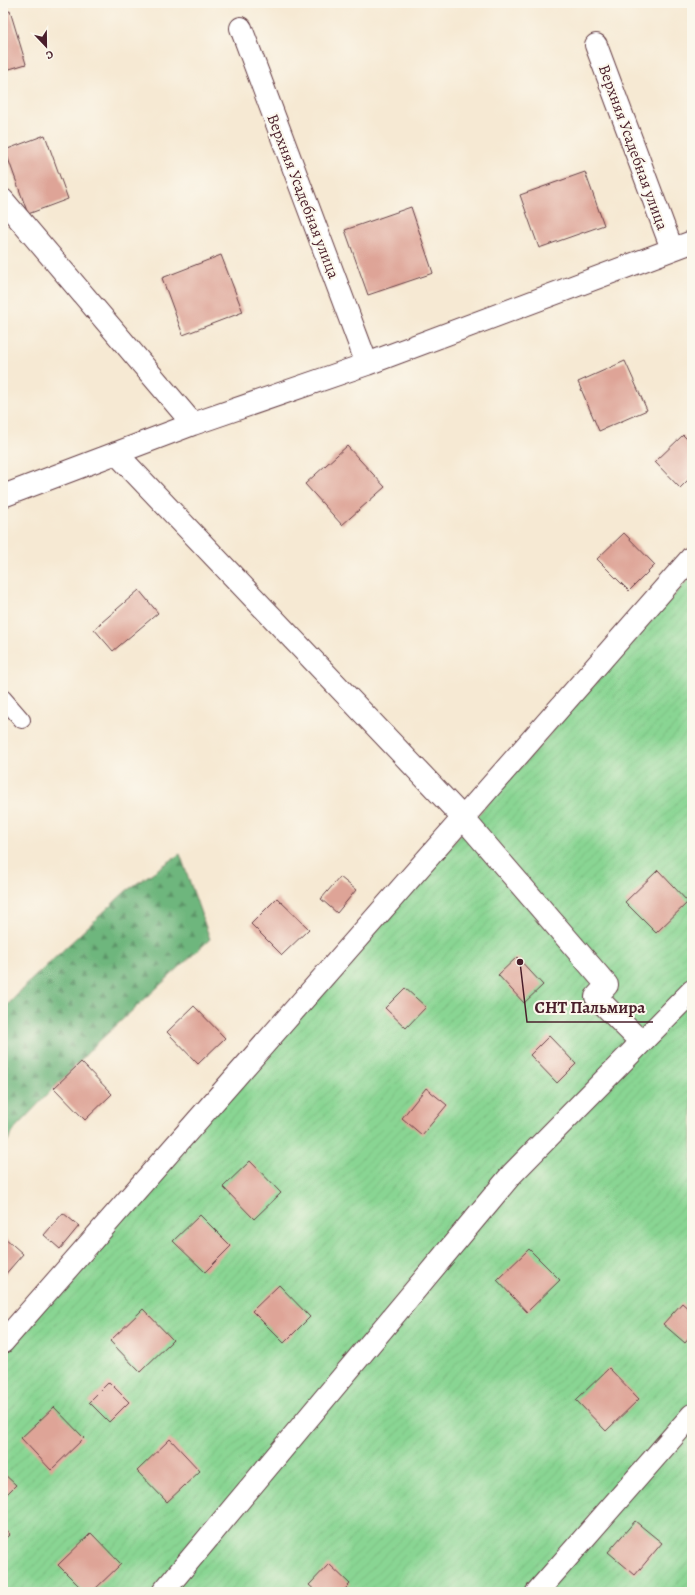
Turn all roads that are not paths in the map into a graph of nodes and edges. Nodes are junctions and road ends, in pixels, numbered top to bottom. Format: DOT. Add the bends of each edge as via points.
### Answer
graph roads {
  1 [pos="241,28"];
  2 [pos="596,45"];
  3 [pos="3,200"];
  4 [pos="682,246"];
  5 [pos="367,364"];
  6 [pos="193,424"];
  7 [pos="116,453"];
  8 [pos="3,496"];
  9 [pos="692,557"];
  10 [pos="3,698"];
  11 [pos="22,720"];
  12 [pos="463,818"];
  13 [pos="692,991"];
  14 [pos="641,1042"];
  15 [pos="3,1342"];
  16 [pos="692,1415"];
  17 [pos="163,1592"];
  18 [pos="537,1592"];
  1 -- 5 [label="street, Верхняя Усадебная улица"];
  2 -- 4 [label="street, Верхняя Усадебная улица"];
  3 -- 6 [label="street"];
  4 -- 5 [label="street, Верхняя Усадебная улица"];
  5 -- 6 [label="street, Верхняя Усадебная улица"];
  6 -- 7 [label="street, Верхняя Усадебная улица"];
  7 -- 8 [label="street, Верхняя Усадебная улица"];
  7 -- 12 [label="street"];
  9 -- 12 [label="street"];
  10 -- 11 [label="lane"];
  12 -- 14 [label="street" via="607,985 596,997"];
  12 -- 15 [label="street"];
  13 -- 14 [label="street"];
  14 -- 17 [label="street" via="512,1174"];
  16 -- 18 [label="street"];
}
